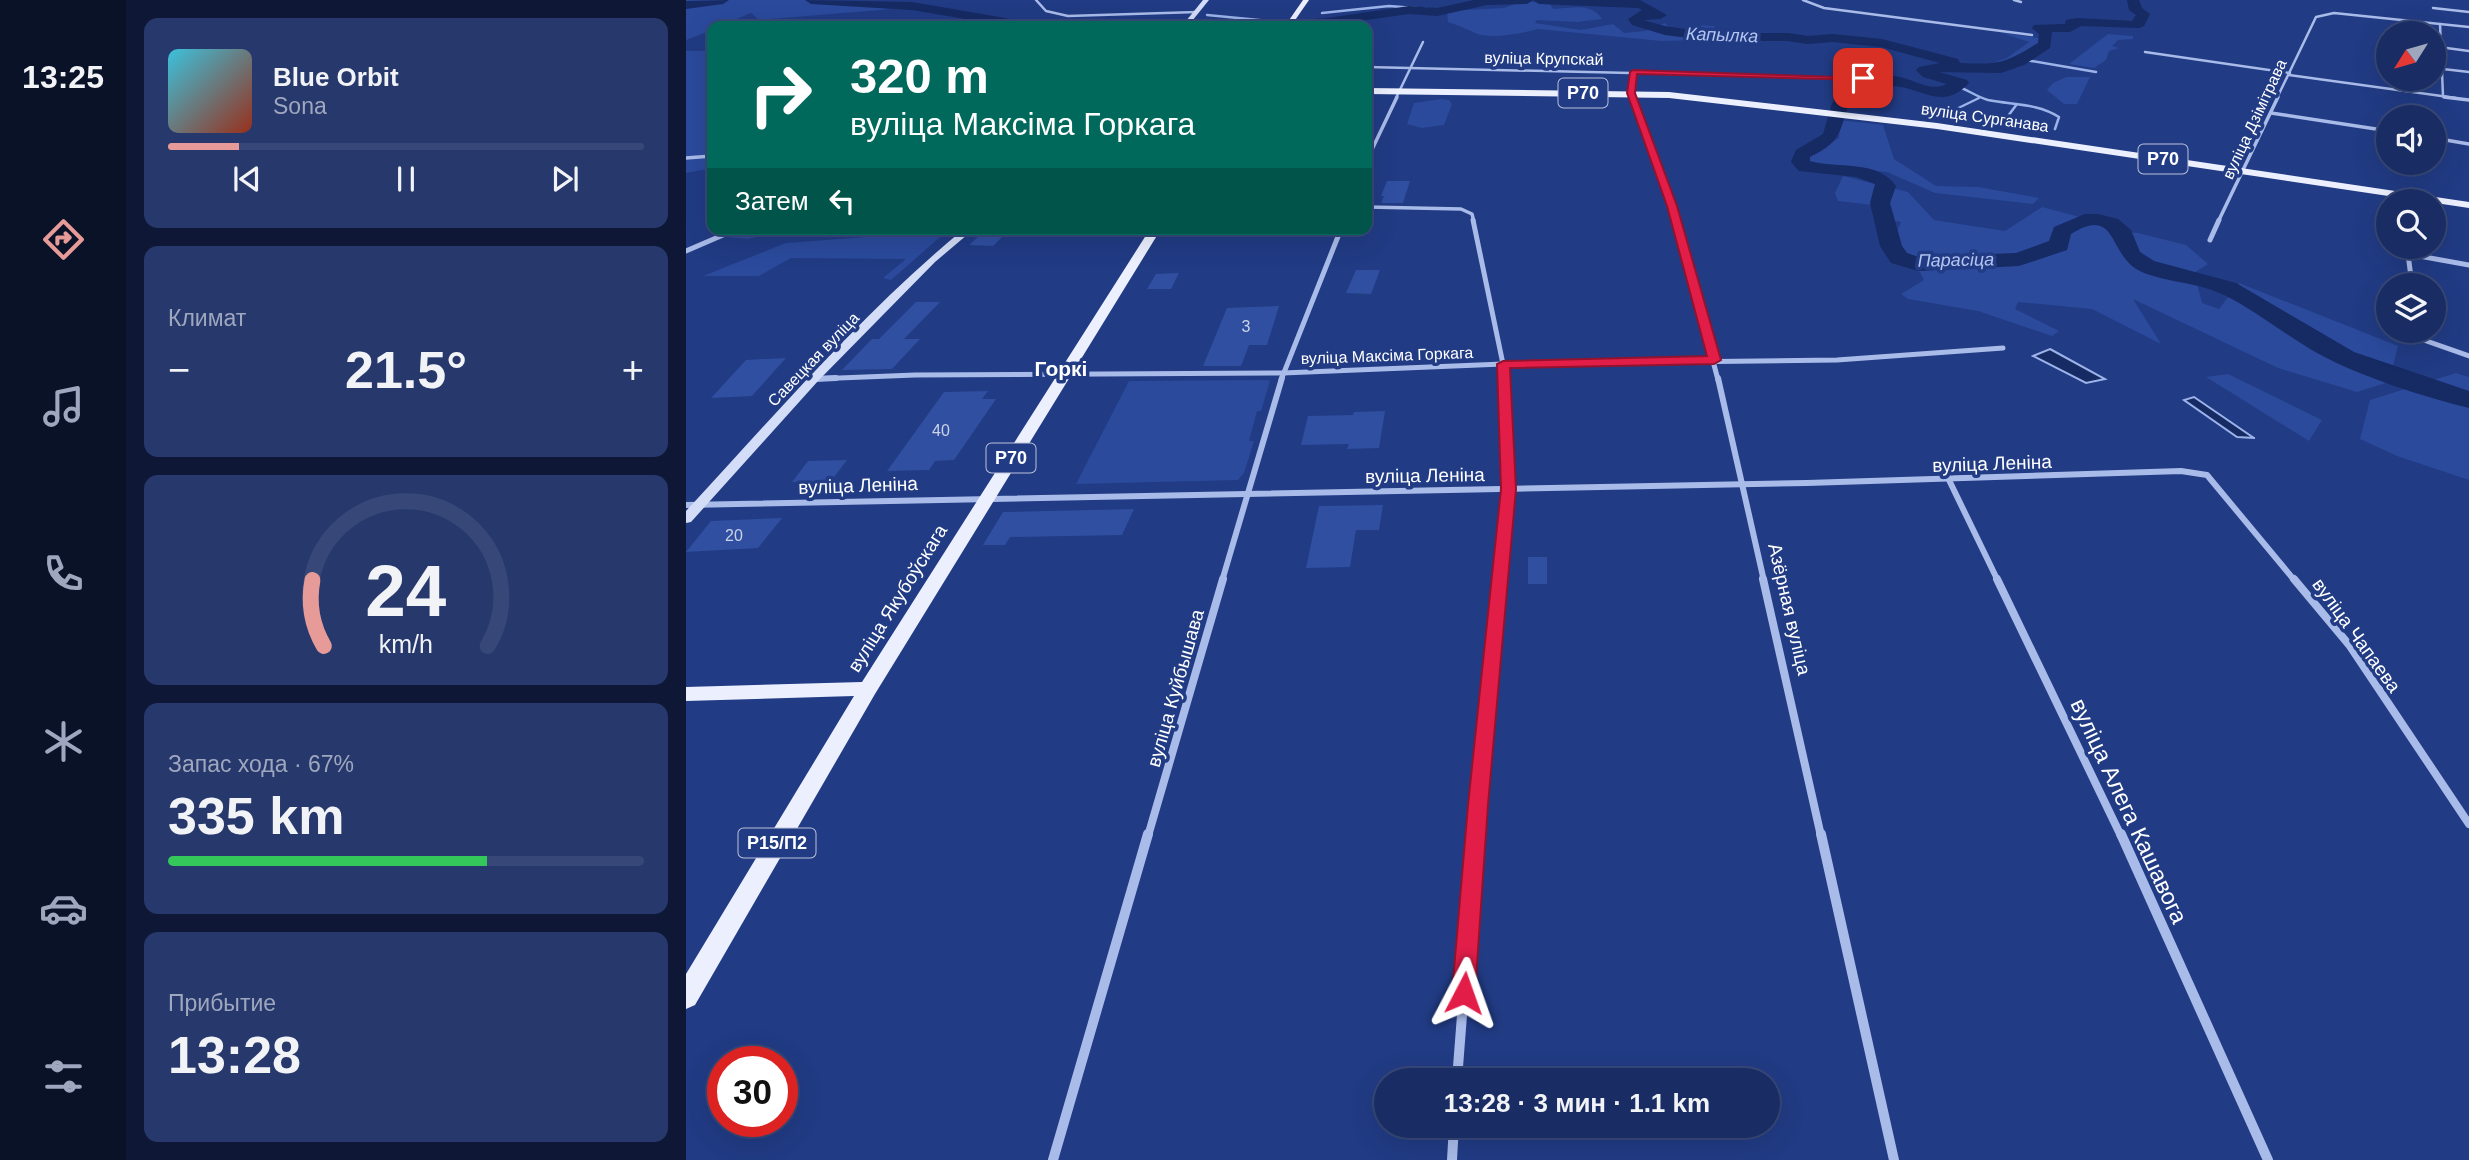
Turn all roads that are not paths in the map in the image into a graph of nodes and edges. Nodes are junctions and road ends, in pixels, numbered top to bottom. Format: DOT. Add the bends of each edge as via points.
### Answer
graph roads {
  1 [pos="1036,0"];
  2 [pos="1206,0"];
  3 [pos="1306,0"];
  4 [pos="1803,0"];
  5 [pos="2014,0"];
  6 [pos="2021,2"];
  7 [pos="2433,8"];
  8 [pos="1197,12"];
  9 [pos="2469,12"];
  10 [pos="1189,21"];
  11 [pos="1291,21"];
  12 [pos="2406,21"];
  13 [pos="2446,25"];
  14 [pos="2469,27"];
  15 [pos="2032,35"];
  16 [pos="1423,42"];
  17 [pos="2446,48"];
  18 [pos="2469,51"];
  19 [pos="2145,52"];
  20 [pos="1372,67"];
  21 [pos="1409,68"];
  22 [pos="2446,69"];
  23 [pos="1633,72"];
  24 [pos="2469,72"];
  25 [pos="2290,74"];
  26 [pos="1889,76"];
  27 [pos="1372,91"];
  28 [pos="1398,91"];
  29 [pos="2443,91"];
  30 [pos="1631,93"];
  31 [pos="2443,96"];
  32 [pos="2469,100"];
  33 [pos="2271,113"];
  34 [pos="2376,129"];
  35 [pos="2446,140"];
  36 [pos="2469,144"];
  37 [pos="1372,149"];
  38 [pos="707,156"];
  39 [pos="686,158"];
  40 [pos="2243,171"];
  41 [pos="2469,205"];
  42 [pos="1372,208"];
  43 [pos="723,235"];
  44 [pos="963,235"];
  45 [pos="1152,235"];
  46 [pos="1339,235"];
  47 [pos="2210,240"];
  48 [pos="686,251"];
  49 [pos="2469,265"];
  50 [pos="2410,273"];
  51 [pos="2432,343"];
  52 [pos="2003,348"];
  53 [pos="2469,356"];
  54 [pos="1714,360"];
  55 [pos="1503,364"];
  56 [pos="1283,373"];
  57 [pos="1063,376"];
  58 [pos="814,379"];
  59 [pos="2207,475"];
  60 [pos="1949,480"];
  61 [pos="1744,486"];
  62 [pos="1508,489"];
  63 [pos="1248,493"];
  64 [pos="986,497"];
  65 [pos="692,505"];
  66 [pos="686,519"];
  67 [pos="868,689"];
  68 [pos="686,694"];
  69 [pos="2469,824"];
  70 [pos="686,997"];
  71 [pos="1458,1068"];
  72 [pos="1453,1138"];
  73 [pos="1053,1160"];
  74 [pos="1452,1160"];
  75 [pos="1894,1160"];
  76 [pos="2268,1160"];
  1 -- 8 [label="street" via="1046,10 1068,16"];
  2 -- 8 [label="main road"];
  3 -- 11 [label="main road"];
  4 -- 15 [label="street" via="1824,8"];
  5 -- 6 [label="street"];
  7 -- 9 [label="street"];
  8 -- 10 [label="main road"];
  12 -- 25 [label="street, вуліца Дзімітрава" via="2316,17"];
  13 -- 14 [label="street"];
  16 -- 21 [label="street"];
  17 -- 18 [label="street"];
  19 -- 25 [label="street"];
  20 -- 21 [label="street, вуліца Крупскай"];
  21 -- 23 [label="street, вуліца Крупскай"];
  21 -- 28 [label="street"];
  22 -- 24 [label="street"];
  23 -- 26 [label="street, вуліца Крупскай"];
  23 -- 30 [label="street, Азёрная вуліца"];
  25 -- 31 [label="street"];
  25 -- 33 [label="street, вуліца Дзімітрава"];
  27 -- 28 [label="main road, вуліца Сурганава / Р70"];
  28 -- 30 [label="main road, вуліца Сурганава / Р70"];
  28 -- 37 [label="street"];
  29 -- 31 [label="street"];
  30 -- 40 [label="main road, вуліца Сурганава / Р70" via="1937,125"];
  30 -- 54 [label="street, Азёрная вуліца" via="1672,206"];
  31 -- 32 [label="street"];
  33 -- 34 [label="street"];
  33 -- 40 [label="street, вуліца Дзімітрава"];
  35 -- 36 [label="street"];
  38 -- 39 [label="street"];
  40 -- 41 [label="main road, вуліца Сурганава / Р70"];
  40 -- 47 [label="street, вуліца Дзімітрава"];
  42 -- 55 [label="street" via="1461,209 1472,214"];
  43 -- 48 [label="street"];
  44 -- 58 [label="main road, Савецкая вуліца"];
  45 -- 57 [label="main road, вуліца Якубоўскага / Р70"];
  46 -- 56 [label="street, вуліца Куйбышава"];
  49 -- 50 [label="street" via="2408,254"];
  51 -- 53 [label="street"];
  52 -- 54 [label="street, вуліца Максіма Горкага" via="1837,360"];
  54 -- 55 [label="street, вуліца Максіма Горкага"];
  54 -- 61 [label="street, Азёрная вуліца"];
  55 -- 56 [label="street, вуліца Максіма Горкага"];
  55 -- 62 [label="street"];
  56 -- 57 [label="street, вуліца Максіма Горкага"];
  56 -- 63 [label="street, вуліца Куйбышава"];
  57 -- 58 [label="street, вуліца Максіма Горкага"];
  57 -- 64 [label="main road, вуліца Якубоўскага / Р70"];
  58 -- 65 [label="main road, Савецкая вуліца"];
  59 -- 60 [label="street, вуліца Леніна" via="2181,471"];
  59 -- 69 [label="street, вуліца Чапаева" via="2350,646"];
  60 -- 61 [label="street, вуліца Леніна"];
  60 -- 76 [label="street, вуліца Алега Кашавога" via="2106,802"];
  61 -- 62 [label="street, вуліца Леніна"];
  61 -- 75 [label="street, Азёрная вуліца"];
  62 -- 63 [label="street, вуліца Леніна"];
  62 -- 71 [label="street"];
  63 -- 64 [label="street, вуліца Леніна"];
  63 -- 73 [label="street, вуліца Куйбышава"];
  64 -- 65 [label="street, вуліца Леніна"];
  64 -- 67 [label="main road, вуліца Якубоўскага / Р70"];
  65 -- 66 [label="main road, Савецкая вуліца"];
  67 -- 68 [label="main road"];
  67 -- 70 [label="main road, вуліца Якубоўскага / Р15/П2"];
  72 -- 74 [label="street"];
}
